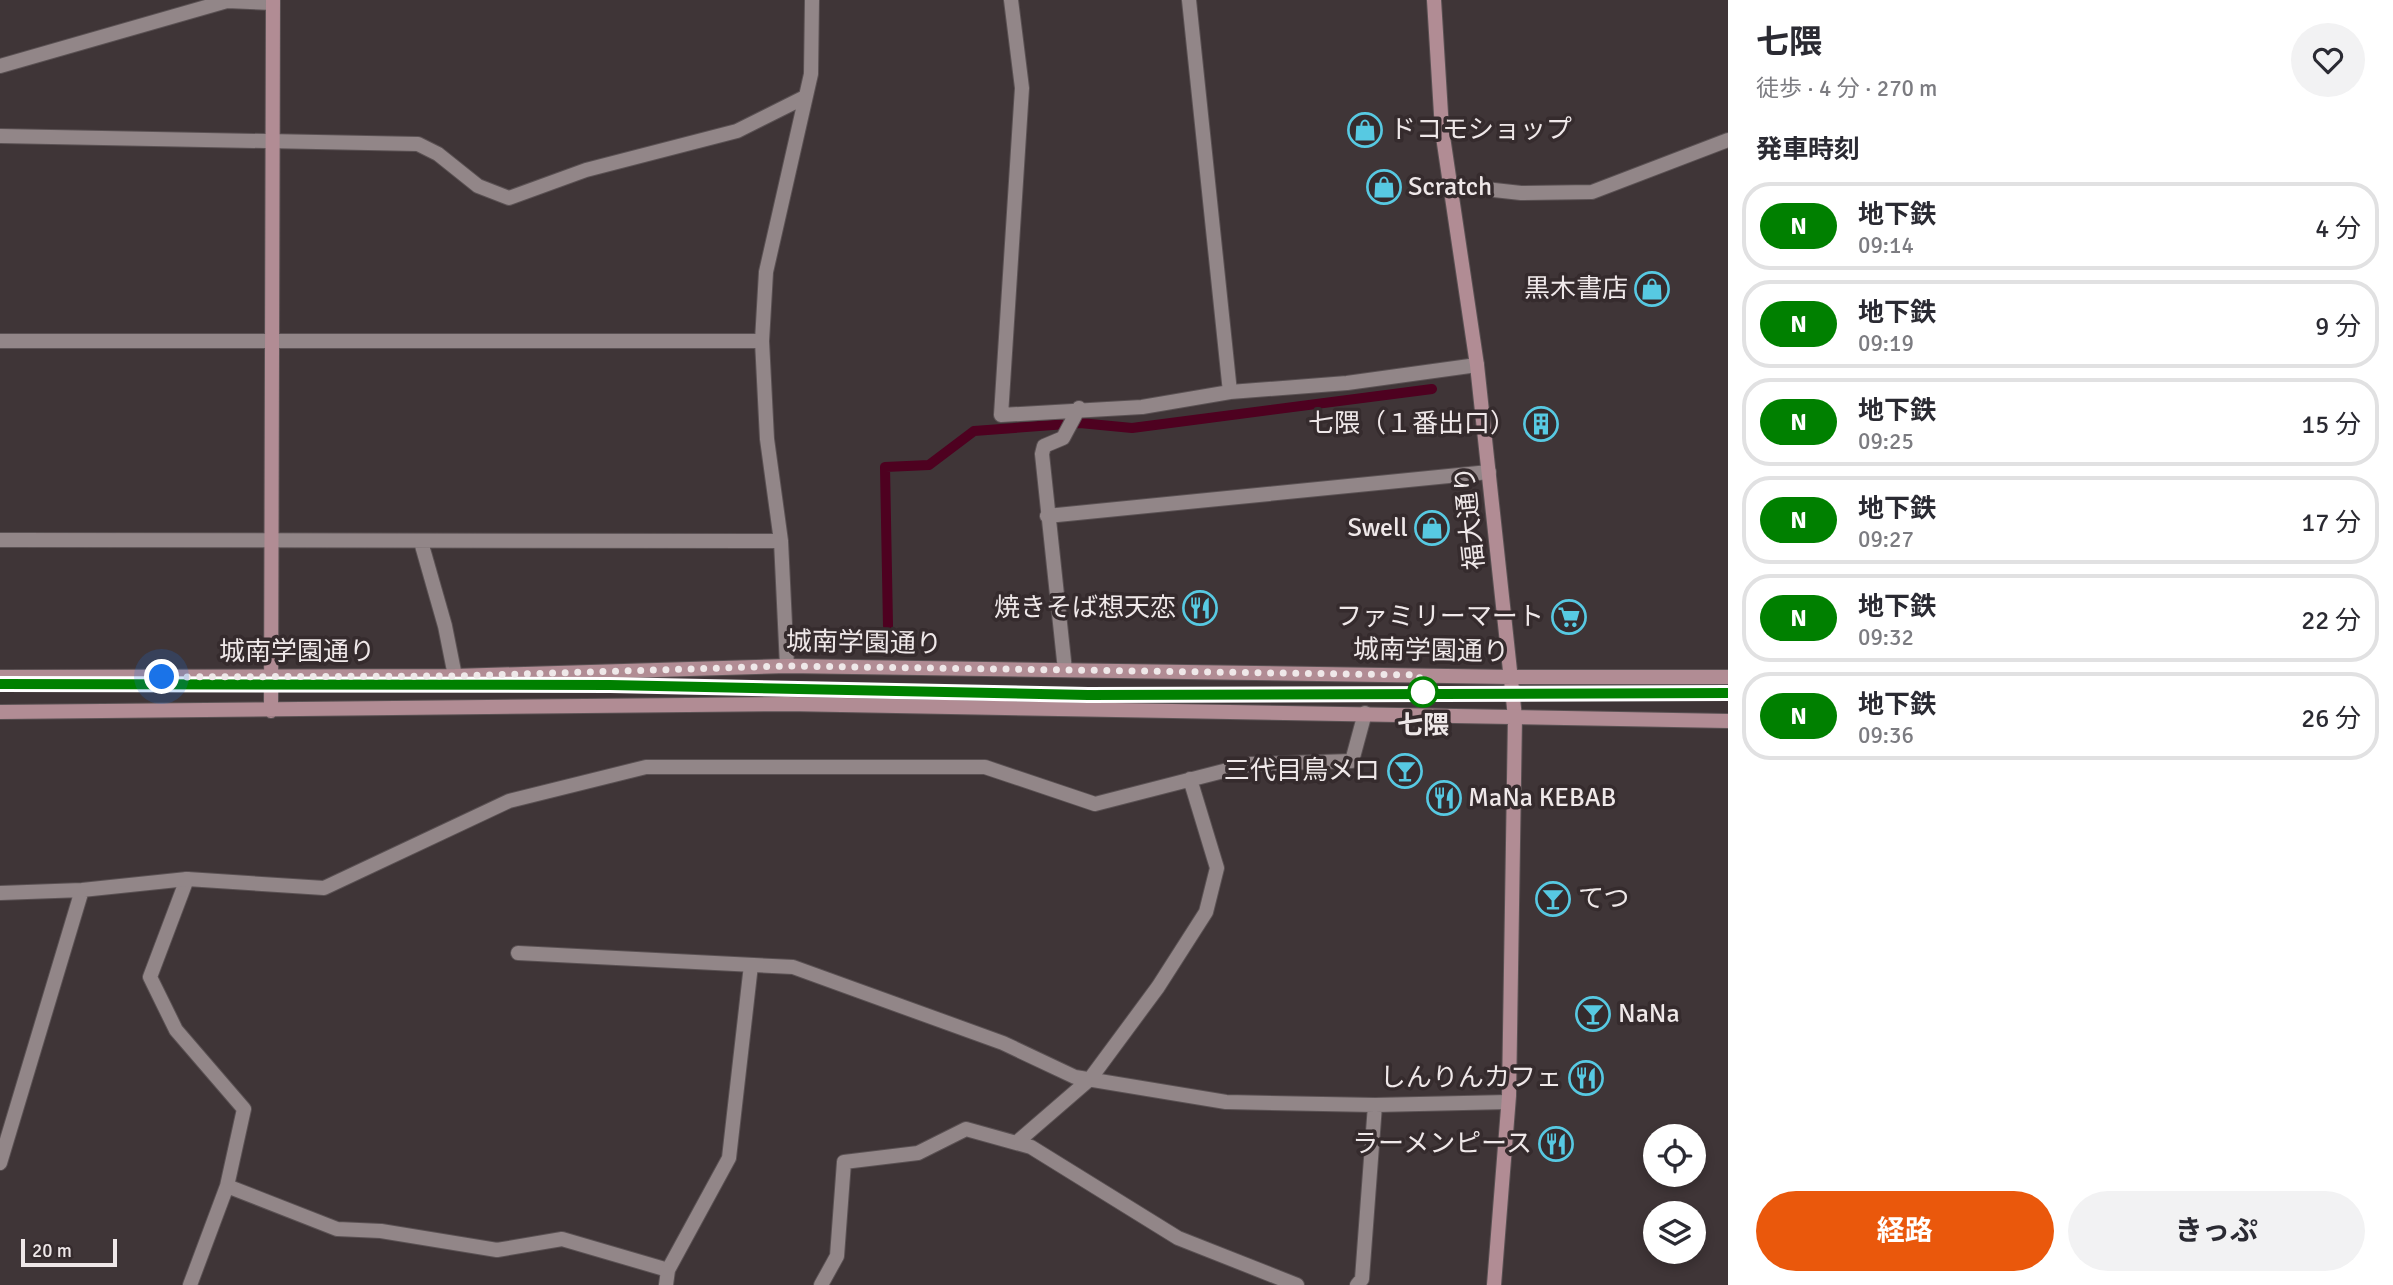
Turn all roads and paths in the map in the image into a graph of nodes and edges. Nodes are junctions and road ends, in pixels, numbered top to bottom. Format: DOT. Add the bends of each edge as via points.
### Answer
graph roads {
  1 [pos="813,0"];
  2 [pos="1011,0"];
  3 [pos="1189,0"];
  4 [pos="1434,0"];
  5 [pos="273,1"];
  6 [pos="0,65"];
  7 [pos="805,97"];
  8 [pos="0,136"];
  9 [pos="1728,140"];
  10 [pos="274,142"];
  11 [pos="1449,185"];
  12 [pos="0,341"];
  13 [pos="271,341"];
  14 [pos="762,341"];
  15 [pos="1477,365"];
  16 [pos="1230,392"];
  17 [pos="1079,408"];
  18 [pos="1489,472"];
  19 [pos="1047,516"];
  20 [pos="0,540"];
  21 [pos="269,541"];
  22 [pos="781,541"];
  23 [pos="421,542"];
  24 [pos="787,666"];
  25 [pos="1065,670"];
  26 [pos="270,676"];
  27 [pos="455,676"];
  28 [pos="0,677"];
  29 [pos="1511,677"];
  30 [pos="1728,677"];
  31 [pos="271,711"];
  32 [pos="0,712"];
  33 [pos="1365,713"];
  34 [pos="1515,717"];
  35 [pos="1728,721"];
  36 [pos="1190,779"];
  37 [pos="187,879"];
  38 [pos="82,890"];
  39 [pos="0,893"];
  40 [pos="518,953"];
  41 [pos="751,965"];
  42 [pos="1090,1079"];
  43 [pos="1508,1102"];
  44 [pos="1375,1105"];
  45 [pos="1016,1143"];
  46 [pos="0,1163"];
  47 [pos="227,1186"];
  48 [pos="668,1270"];
  49 [pos="190,1285"];
  50 [pos="666,1285"];
  51 [pos="821,1285"];
  52 [pos="1297,1285"];
  53 [pos="1357,1285"];
  54 [pos="1494,1285"];
  1 -- 7 [label="street" via="811,74"];
  2 -- 17 [label="street" via="1021,88 1001,415"];
  3 -- 16 [label="street"];
  4 -- 11 [label="street, 福大通り"];
  5 -- 6 [label="street" via="227,1"];
  5 -- 10 [label="street"];
  7 -- 10 [label="street" via="737,131 586,170 509,198 478,186 439,154 418,144"];
  7 -- 14 [label="street" via="766,272"];
  8 -- 10 [label="street"];
  9 -- 11 [label="street" via="1592,192 1521,193"];
  10 -- 13 [label="street"];
  11 -- 15 [label="street, 福大通り"];
  12 -- 13 [label="street"];
  13 -- 14 [label="street"];
  13 -- 21 [label="street"];
  14 -- 22 [label="street" via="767,439"];
  15 -- 16 [label="street" via="1347,383"];
  15 -- 18 [label="street, 福大通り"];
  16 -- 17 [label="street" via="1142,407"];
  17 -- 19 [label="street" via="1063,438 1044,446"];
  18 -- 19 [label="street"];
  18 -- 29 [label="street, 福大通り"];
  19 -- 25 [label="street"];
  20 -- 21 [label="street"];
  21 -- 23 [label="street"];
  21 -- 26 [label="street"];
  22 -- 23 [label="street"];
  22 -- 24 [label="street"];
  23 -- 27 [label="street"];
  24 -- 25 [label="street, 城南学園通り"];
  24 -- 27 [label="street, 城南学園通り"];
  25 -- 29 [label="street, 城南学園通り"];
  26 -- 27 [label="street, 城南学園通り"];
  26 -- 28 [label="street, 城南学園通り"];
  26 -- 31 [label="street"];
  29 -- 30 [label="street, 城南学園通り"];
  29 -- 34 [label="street, 福大通り"];
  31 -- 32 [label="street"];
  31 -- 33 [label="street" via="787,704"];
  33 -- 34 [label="street"];
  33 -- 36 [label="street" via="1352,761 1251,764"];
  34 -- 35 [label="street"];
  34 -- 43 [label="street, 福大通り"];
  36 -- 37 [label="street" via="1095,803 985,768 646,767 509,801 324,888"];
  36 -- 42 [label="street" via="1217,868 1206,912"];
  37 -- 38 [label="street"];
  37 -- 47 [label="street" via="150,977 176,1030 244,1109"];
  38 -- 39 [label="street"];
  38 -- 46 [label="street"];
  40 -- 41 [label="street"];
  41 -- 42 [label="street" via="793,967 1003,1043 1074,1077"];
  41 -- 48 [label="street" via="729,1158"];
  42 -- 44 [label="street" via="1226,1102"];
  42 -- 45 [label="street"];
  43 -- 44 [label="street"];
  43 -- 54 [label="street, 福大通り"];
  44 -- 53 [label="street" via="1362,1279"];
  45 -- 51 [label="street" via="966,1129 918,1153 844,1161 836,1256"];
  45 -- 52 [label="street" via="1031,1147 1178,1238"];
  47 -- 48 [label="street" via="337,1229 381,1231 497,1250 562,1239"];
  47 -- 49 [label="street"];
  48 -- 50 [label="street"];
}
